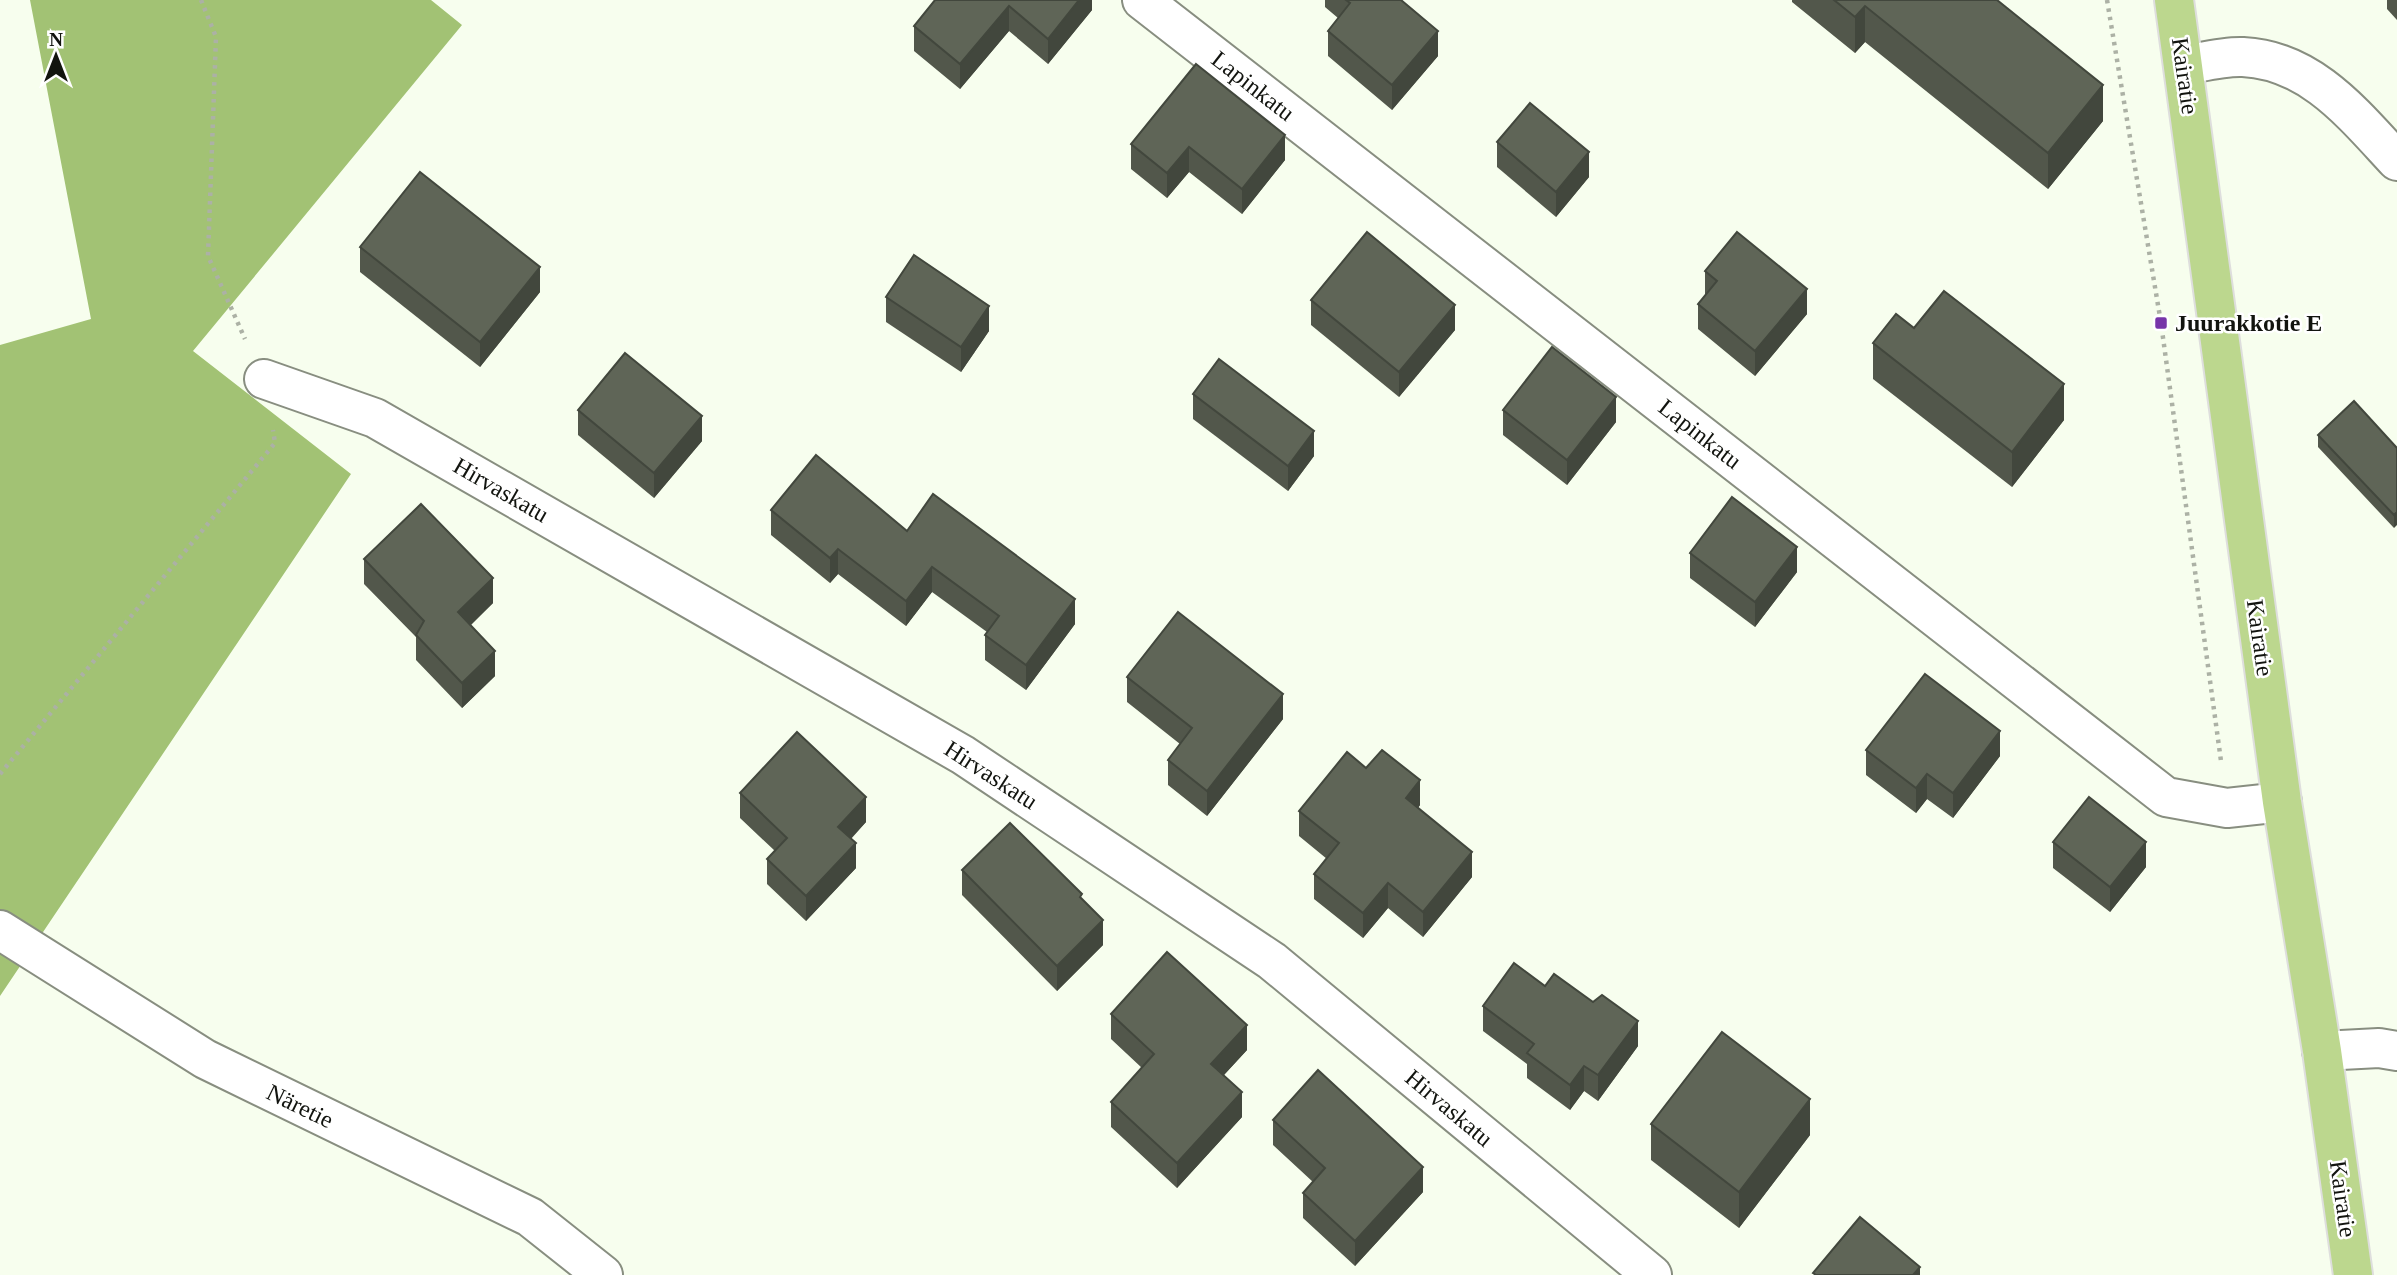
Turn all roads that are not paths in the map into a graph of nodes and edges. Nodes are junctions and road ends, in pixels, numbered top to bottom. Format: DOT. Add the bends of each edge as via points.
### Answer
graph roads {
  1 [pos="1142,0"];
  2 [pos="2174,0"];
  3 [pos="2184,65"];
  4 [pos="2397,160"];
  5 [pos="264,379"];
  6 [pos="2282,802"];
  7 [pos="0,930"];
  8 [pos="2322,1051"];
  9 [pos="2397,1051"];
  10 [pos="603,1275"];
  11 [pos="1652,1275"];
  12 [pos="2353,1275"];
  1 -- 6 [label="street, Lapinkatu" via="2166,797 2227,808"];
  2 -- 3 [label="main road, Kairatie"];
  3 -- 4 [label="street" via="2242,56 2289,66 2334,95"];
  3 -- 6 [label="main road, Kairatie"];
  5 -- 11 [label="street, Hirvaskatu" via="375,418 963,755 1272,961"];
  6 -- 8 [label="main road, Kairatie"];
  7 -- 10 [label="street, Näretie" via="205,1059 530,1217"];
  8 -- 9 [label="street"];
  8 -- 12 [label="main road, Kairatie"];
}
